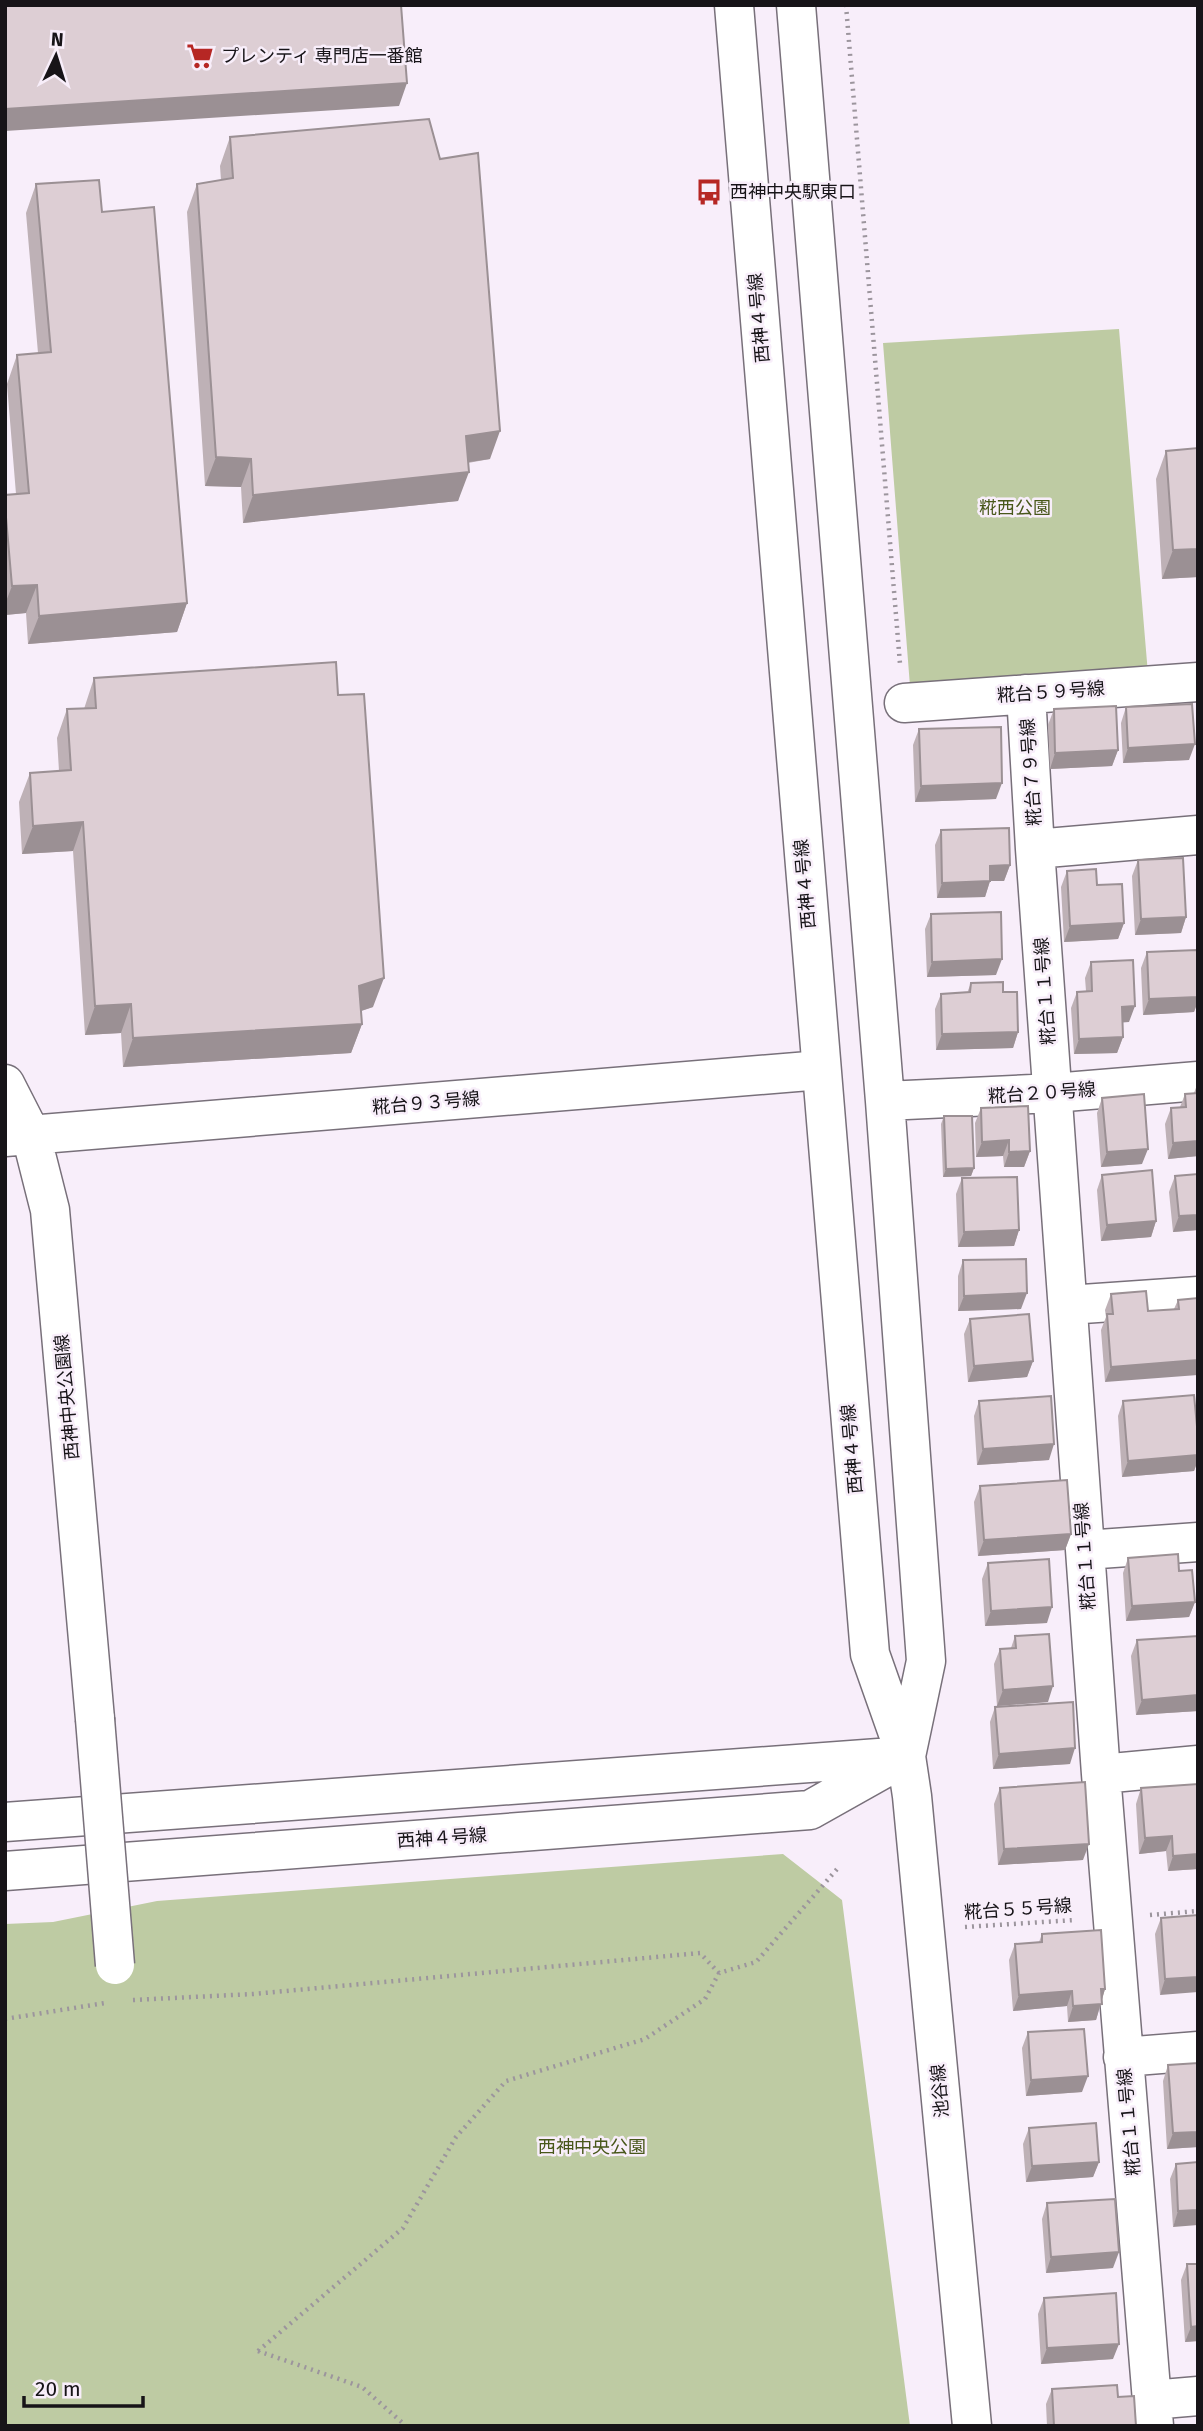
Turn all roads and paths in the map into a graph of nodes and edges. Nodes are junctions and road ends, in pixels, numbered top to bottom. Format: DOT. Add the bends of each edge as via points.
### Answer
graph roads {
  1 [pos="734,5"];
  2 [pos="796,5"];
  3 [pos="846,5"];
  4 [pos="1198,682"];
  5 [pos="1026,694"];
  6 [pos="904,703"];
  7 [pos="1198,835"];
  8 [pos="1035,849"];
  9 [pos="821,1070"];
  10 [pos="1198,1081"];
  11 [pos="5,1084"];
  12 [pos="1053,1093"];
  13 [pos="885,1101"];
  14 [pos="18,1136"];
  15 [pos="1198,1296"];
  16 [pos="1068,1305"];
  17 [pos="1198,1542"];
  18 [pos="1085,1550"];
  19 [pos="906,1756"];
  20 [pos="1198,1765"];
  21 [pos="1101,1774"];
  22 [pos="5,1822"];
  23 [pos="838,1868"];
  24 [pos="5,1871"];
  25 [pos="1112,1918"];
  26 [pos="925,1929"];
  27 [pos="719,1973"];
  28 [pos="116,1983"];
  29 [pos="5,2019"];
  30 [pos="1198,2051"];
  31 [pos="1124,2057"];
  32 [pos="1198,2396"];
  33 [pos="1152,2413"];
  34 [pos="405,2426"];
  35 [pos="972,2426"];
  1 -- 9 [label="street, 西神４号線"];
  2 -- 13 [label="street"];
  3 -- 6 [label="path"];
  4 -- 5 [label="street, 糀台５９号線"];
  5 -- 6 [label="street, 糀台５９号線"];
  5 -- 8 [label="street, 糀台７９号線"];
  7 -- 8 [label="street"];
  8 -- 12 [label="street, 糀台１１号線"];
  9 -- 14 [label="street, 糀台９３号線"];
  9 -- 19 [label="street, 西神４号線" via="870,1654"];
  10 -- 12 [label="street, 糀台２０号線"];
  11 -- 14 [label="street, 西神中央公園線"];
  12 -- 13 [label="street, 糀台２０号線"];
  12 -- 16 [label="street, 糀台１１号線"];
  13 -- 19 [label="street" via="926,1661"];
  14 -- 28 [label="street, 西神中央公園線, bridge" via="50,1210"];
  15 -- 16 [label="street"];
  16 -- 18 [label="street, 糀台１１号線"];
  17 -- 18 [label="street"];
  18 -- 21 [label="street, 糀台１１号線"];
  19 -- 22 [label="street"];
  19 -- 24 [label="street, 西神４号線" via="810,1810"];
  19 -- 26 [label="street, 池谷線"];
  20 -- 21 [label="street"];
  21 -- 25 [label="street, 糀台１１号線"];
  23 -- 27 [label="path" via="756,1962"];
  25 -- 26 [label="path, 糀台５５号線"];
  25 -- 31 [label="street, 糀台１１号線"];
  26 -- 35 [label="street, 池谷線"];
  27 -- 28 [label="path" via="700,1953 253,1994"];
  27 -- 34 [label="path" via="705,1999 645,2039 506,2081 456,2137 403,2228 258,2351 362,2387"];
  28 -- 29 [label="path"];
  30 -- 31 [label="street"];
  31 -- 33 [label="street, 糀台１１号線"];
  32 -- 33 [label="street"];
}
